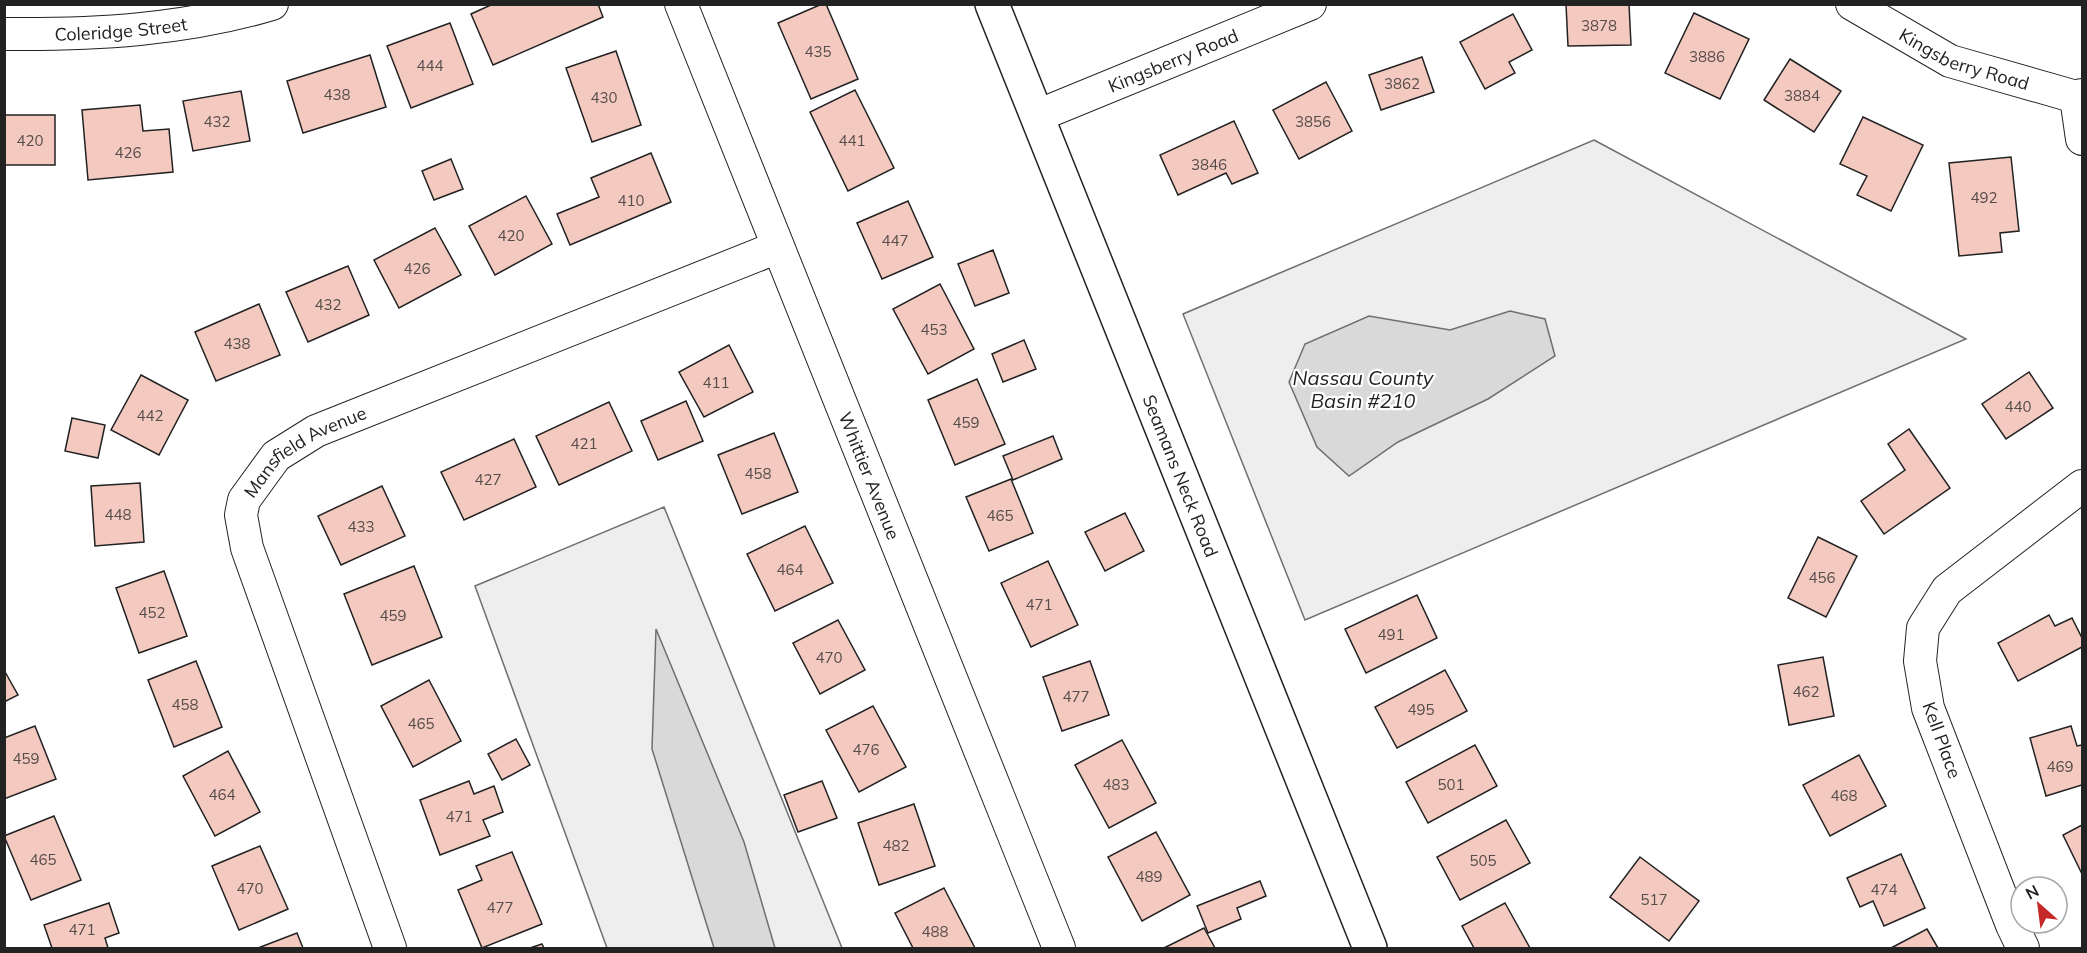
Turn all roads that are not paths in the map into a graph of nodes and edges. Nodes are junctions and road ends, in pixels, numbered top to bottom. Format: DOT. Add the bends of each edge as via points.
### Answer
graph roads {
  1 [pos="272,4"];
  2 [pos="681,4"];
  3 [pos="992,4"];
  4 [pos="1310,4"];
  5 [pos="1852,4"];
  6 [pos="4,34"];
  7 [pos="2079,96"];
  8 [pos="1036,116"];
  9 [pos="2082,139"];
  10 [pos="778,247"];
  11 [pos="2082,486"];
  12 [pos="390,948"];
  13 [pos="1059,948"];
  14 [pos="1370,948"];
  15 [pos="2023,948"];
  1 -- 6 [label="street, Coleridge Street" via="237,15 156,27 72,35"];
  2 -- 10 [label="street, Whittier Avenue"];
  3 -- 8 [label="main road, Seamans Neck Road"];
  4 -- 8 [label="street, Kingsberry Road"];
  5 -- 7 [label="street, Kingsberry Road" via="1950,61"];
  7 -- 9 [label="street"];
  8 -- 14 [label="main road, Seamans Neck Road"];
  10 -- 12 [label="street, Mansfield Avenue" via="316,431 276,456 244,500 241,515 247,548"];
  10 -- 13 [label="street, Whittier Avenue"];
  11 -- 15 [label="street, Kell Place" via="1947,590 1923,628 1920,661 1928,708"];
}
